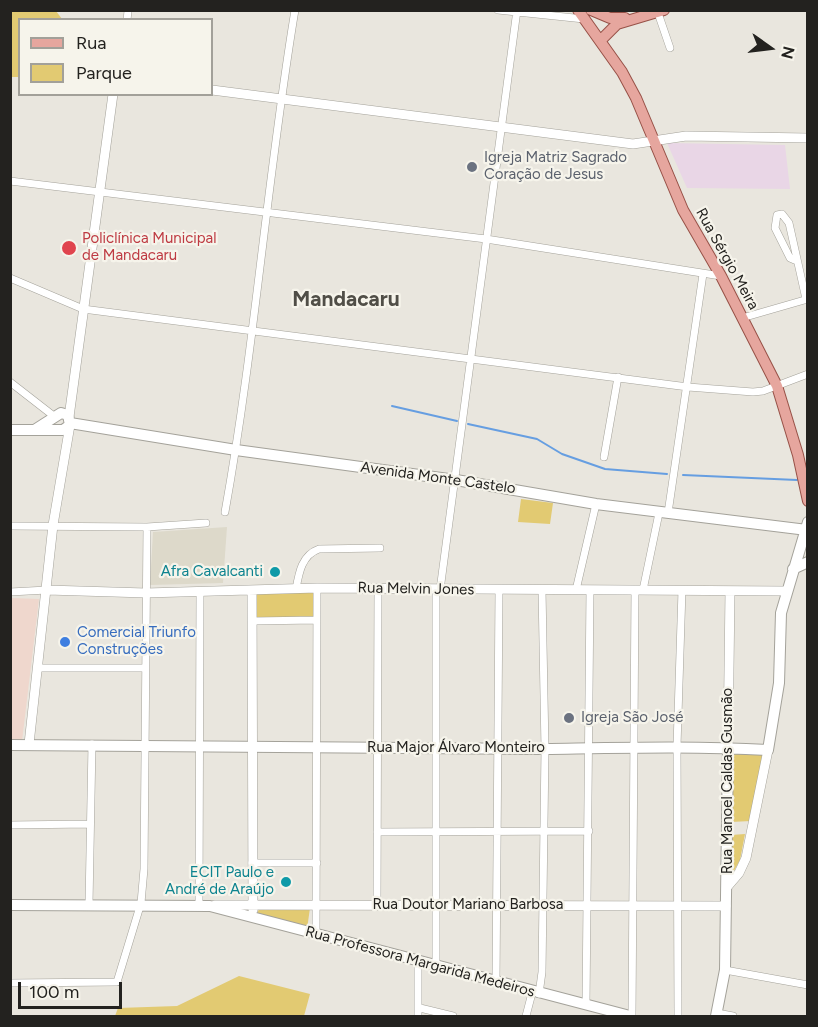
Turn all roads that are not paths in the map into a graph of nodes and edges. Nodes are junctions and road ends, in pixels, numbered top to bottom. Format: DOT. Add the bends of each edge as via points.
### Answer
graph roads {
  1 [pos="295,10"];
  2 [pos="498,10"];
  3 [pos="659,11"];
  4 [pos="517,12"];
  5 [pos="584,13"];
  6 [pos="632,18"];
  7 [pos="600,41"];
  8 [pos="670,48"];
  9 [pos="213,90"];
  10 [pos="113,96"];
  11 [pos="280,99"];
  12 [pos="500,128"];
  13 [pos="807,138"];
  14 [pos="655,141"];
  15 [pos="10,181"];
  16 [pos="99,193"];
  17 [pos="267,213"];
  18 [pos="486,239"];
  19 [pos="797,261"];
  20 [pos="703,274"];
  21 [pos="721,276"];
  22 [pos="10,278"];
  23 [pos="807,299"];
  24 [pos="83,309"];
  25 [pos="742,318"];
  26 [pos="252,331"];
  27 [pos="470,358"];
  28 [pos="807,374"];
  29 [pos="618,377"];
  30 [pos="10,382"];
  31 [pos="777,386"];
  32 [pos="688,387"];
  33 [pos="62,422"];
  34 [pos="10,430"];
  35 [pos="236,450"];
  36 [pos="604,457"];
  37 [pos="456,480"];
  38 [pos="807,501"];
  39 [pos="596,504"];
  40 [pos="225,512"];
  41 [pos="664,513"];
  42 [pos="207,523"];
  43 [pos="53,525"];
  44 [pos="10,526"];
  45 [pos="807,526"];
  46 [pos="147,527"];
  47 [pos="380,548"];
  48 [pos="807,562"];
  49 [pos="793,569"];
  50 [pos="317,588"];
  51 [pos="378,588"];
  52 [pos="296,589"];
  53 [pos="47,590"];
  54 [pos="438,590"];
  55 [pos="542,590"];
  56 [pos="576,590"];
  57 [pos="590,590"];
  58 [pos="639,590"];
  59 [pos="682,590"];
  60 [pos="252,591"];
  61 [pos="499,591"];
  62 [pos="730,591"];
  63 [pos="785,591"];
  64 [pos="10,592"];
  65 [pos="200,592"];
  66 [pos="146,593"];
  67 [pos="316,620"];
  68 [pos="253,621"];
  69 [pos="37,668"];
  70 [pos="144,668"];
  71 [pos="29,744"];
  72 [pos="92,744"];
  73 [pos="10,745"];
  74 [pos="144,746"];
  75 [pos="678,746"];
  76 [pos="199,747"];
  77 [pos="253,747"];
  78 [pos="318,747"];
  79 [pos="377,748"];
  80 [pos="438,748"];
  81 [pos="497,748"];
  82 [pos="588,748"];
  83 [pos="728,748"];
  84 [pos="544,749"];
  85 [pos="633,749"];
  86 [pos="768,750"];
  87 [pos="90,824"];
  88 [pos="10,825"];
  89 [pos="589,831"];
  90 [pos="377,832"];
  91 [pos="437,832"];
  92 [pos="497,832"];
  93 [pos="542,832"];
  94 [pos="317,862"];
  95 [pos="252,863"];
  96 [pos="727,887"];
  97 [pos="141,903"];
  98 [pos="89,904"];
  99 [pos="253,904"];
  100 [pos="377,904"];
  101 [pos="10,905"];
  102 [pos="204,905"];
  103 [pos="317,905"];
  104 [pos="496,905"];
  105 [pos="541,905"];
  106 [pos="588,905"];
  107 [pos="437,906"];
  108 [pos="633,906"];
  109 [pos="726,906"];
  110 [pos="679,907"];
  111 [pos="252,917"];
  112 [pos="316,934"];
  113 [pos="418,963"];
  114 [pos="435,967"];
  115 [pos="725,970"];
  116 [pos="10,983"];
  117 [pos="496,983"];
  118 [pos="807,985"];
  119 [pos="536,993"];
  120 [pos="586,1005"];
  121 [pos="420,1008"];
  122 [pos="716,1015"];
  123 [pos="418,1017"];
  124 [pos="453,1017"];
  125 [pos="526,1017"];
  126 [pos="631,1017"];
  127 [pos="678,1017"];
  128 [pos="733,1017"];
  1 -- 11 [label="street"];
  2 -- 4 [label="street"];
  3 -- 6 [label="main road"];
  3 -- 8 [label="street"];
  4 -- 5 [label="street"];
  4 -- 12 [label="street"];
  5 -- 6 [label="main road"];
  5 -- 7 [label="main road, Rua Sérgio Meira"];
  6 -- 7 [label="main road" via="611,28"];
  7 -- 14 [label="main road, Rua Sérgio Meira" via="636,98"];
  9 -- 11 [label="street"];
  10 -- 16 [label="street"];
  11 -- 12 [label="street"];
  11 -- 17 [label="street"];
  12 -- 14 [label="street" via="633,144"];
  12 -- 18 [label="street"];
  13 -- 14 [label="street" via="686,136"];
  14 -- 21 [label="main road, Rua Sérgio Meira" via="683,210"];
  15 -- 16 [label="street"];
  16 -- 17 [label="street"];
  16 -- 24 [label="street"];
  17 -- 18 [label="street"];
  17 -- 26 [label="street"];
  18 -- 20 [label="street"];
  18 -- 27 [label="street"];
  19 -- 19 [label="street" via="790,258 776,228 777,215 782,214 789,223"];
  19 -- 23 [label="street"];
  20 -- 21 [label="street"];
  20 -- 32 [label="street"];
  21 -- 25 [label="main road, Rua Sérgio Meira"];
  22 -- 24 [label="street"];
  23 -- 25 [label="street"];
  24 -- 26 [label="street"];
  24 -- 33 [label="street" via="72,395"];
  25 -- 31 [label="main road, Rua Sérgio Meira"];
  26 -- 27 [label="street"];
  26 -- 35 [label="street"];
  27 -- 29 [label="street"];
  27 -- 37 [label="street"];
  28 -- 31 [label="street"];
  29 -- 32 [label="street"];
  29 -- 36 [label="street"];
  30 -- 33 [label="street"];
  31 -- 32 [label="street" via="753,392"];
  31 -- 38 [label="main road, Rua Sérgio Meira" via="798,454"];
  32 -- 41 [label="street"];
  33 -- 34 [label="main road, Avenida Monte Castelo"];
  33 -- 35 [label="main road, Avenida Monte Castelo"];
  33 -- 43 [label="street" via="65,449"];
  35 -- 37 [label="main road, Avenida Monte Castelo"];
  35 -- 40 [label="street"];
  37 -- 39 [label="main road, Avenida Monte Castelo"];
  37 -- 54 [label="street"];
  39 -- 41 [label="main road, Avenida Monte Castelo"];
  39 -- 56 [label="street"];
  41 -- 45 [label="main road, Avenida Monte Castelo"];
  41 -- 58 [label="street"];
  42 -- 46 [label="street"];
  43 -- 44 [label="street"];
  43 -- 46 [label="street"];
  43 -- 53 [label="street"];
  45 -- 49 [label="main road"];
  46 -- 66 [label="street"];
  47 -- 52 [label="street" via="311,551 302,565"];
  48 -- 49 [label="main road"];
  49 -- 63 [label="main road"];
  50 -- 51 [label="street, Rua Melvin Jones"];
  50 -- 52 [label="street, Rua Melvin Jones"];
  50 -- 67 [label="street"];
  51 -- 54 [label="street, Rua Melvin Jones"];
  51 -- 79 [label="street"];
  52 -- 60 [label="street, Rua Melvin Jones"];
  53 -- 64 [label="street"];
  53 -- 66 [label="street, Rua Melvin Jones"];
  53 -- 69 [label="street"];
  54 -- 61 [label="street, Rua Melvin Jones"];
  54 -- 80 [label="street"];
  55 -- 56 [label="street, Rua Melvin Jones"];
  55 -- 61 [label="street, Rua Melvin Jones"];
  55 -- 84 [label="street"];
  56 -- 57 [label="street, Rua Melvin Jones"];
  57 -- 58 [label="street, Rua Melvin Jones"];
  57 -- 82 [label="street"];
  58 -- 59 [label="street, Rua Melvin Jones"];
  58 -- 85 [label="street"];
  59 -- 62 [label="street, Rua Melvin Jones"];
  59 -- 75 [label="street"];
  60 -- 65 [label="street, Rua Melvin Jones"];
  60 -- 68 [label="street"];
  61 -- 81 [label="street"];
  62 -- 63 [label="street, Rua Melvin Jones"];
  62 -- 83 [label="street, Rua Manoel Caldas Gusmão"];
  63 -- 86 [label="main road" via="779,683"];
  65 -- 66 [label="street, Rua Melvin Jones"];
  65 -- 76 [label="street"];
  66 -- 70 [label="street"];
  67 -- 68 [label="street"];
  67 -- 78 [label="street"];
  68 -- 77 [label="street"];
  69 -- 70 [label="street"];
  69 -- 71 [label="street"];
  70 -- 74 [label="street"];
  71 -- 72 [label="main road, Rua Major Álvaro Monteiro"];
  71 -- 73 [label="main road, Rua Major Álvaro Monteiro"];
  72 -- 74 [label="main road, Rua Major Álvaro Monteiro"];
  72 -- 87 [label="street"];
  74 -- 76 [label="main road, Rua Major Álvaro Monteiro"];
  74 -- 97 [label="street"];
  75 -- 83 [label="main road, Rua Major Álvaro Monteiro"];
  75 -- 85 [label="main road, Rua Major Álvaro Monteiro"];
  75 -- 110 [label="street"];
  76 -- 77 [label="main road, Rua Major Álvaro Monteiro"];
  76 -- 102 [label="street"];
  77 -- 78 [label="main road, Rua Major Álvaro Monteiro"];
  77 -- 95 [label="street"];
  78 -- 79 [label="main road, Rua Major Álvaro Monteiro"];
  78 -- 94 [label="street"];
  79 -- 80 [label="main road, Rua Major Álvaro Monteiro"];
  79 -- 90 [label="street"];
  80 -- 81 [label="main road, Rua Major Álvaro Monteiro"];
  80 -- 91 [label="street"];
  81 -- 84 [label="main road, Rua Major Álvaro Monteiro"];
  81 -- 92 [label="street"];
  82 -- 84 [label="main road, Rua Major Álvaro Monteiro"];
  82 -- 85 [label="main road, Rua Major Álvaro Monteiro"];
  82 -- 89 [label="street"];
  83 -- 86 [label="main road, Rua Major Álvaro Monteiro"];
  83 -- 96 [label="main road, Rua Manoel Caldas Gusmão"];
  84 -- 93 [label="street"];
  85 -- 108 [label="street"];
  86 -- 96 [label="street" via="746,858"];
  87 -- 88 [label="street"];
  87 -- 98 [label="street"];
  89 -- 93 [label="street"];
  89 -- 106 [label="street"];
  90 -- 91 [label="street"];
  90 -- 100 [label="street"];
  91 -- 92 [label="street"];
  91 -- 107 [label="street"];
  92 -- 93 [label="street"];
  92 -- 104 [label="street"];
  93 -- 105 [label="street"];
  94 -- 95 [label="street"];
  94 -- 103 [label="street"];
  95 -- 99 [label="street"];
  96 -- 109 [label="main road, Rua Manoel Caldas Gusmão"];
  97 -- 98 [label="main road, Rua Professora Margarida Medeiros"];
  97 -- 102 [label="main road, Rua Professora Margarida Medeiros"];
  97 -- 116 [label="street" via="117,982"];
  98 -- 101 [label="main road, Rua Professora Margarida Medeiros"];
  99 -- 102 [label="street, Rua Doutor Mariano Barbosa"];
  99 -- 103 [label="street, Rua Doutor Mariano Barbosa"];
  99 -- 111 [label="street"];
  100 -- 103 [label="street, Rua Doutor Mariano Barbosa"];
  100 -- 107 [label="street, Rua Doutor Mariano Barbosa"];
  102 -- 111 [label="main road, Rua Professora Margarida Medeiros"];
  103 -- 112 [label="street"];
  104 -- 105 [label="street, Rua Doutor Mariano Barbosa"];
  104 -- 107 [label="street, Rua Doutor Mariano Barbosa"];
  104 -- 117 [label="street"];
  105 -- 106 [label="street, Rua Doutor Mariano Barbosa"];
  105 -- 119 [label="street" via="542,972"];
  106 -- 108 [label="street, Rua Doutor Mariano Barbosa"];
  106 -- 120 [label="street"];
  107 -- 114 [label="street"];
  108 -- 110 [label="street, Rua Doutor Mariano Barbosa"];
  108 -- 126 [label="street"];
  109 -- 110 [label="street, Rua Doutor Mariano Barbosa"];
  109 -- 115 [label="main road, Rua Manoel Caldas Gusmão"];
  110 -- 127 [label="street"];
  111 -- 112 [label="main road, Rua Professora Margarida Medeiros"];
  112 -- 113 [label="main road, Rua Professora Margarida Medeiros"];
  113 -- 114 [label="main road, Rua Professora Margarida Medeiros"];
  113 -- 121 [label="street"];
  114 -- 117 [label="main road, Rua Professora Margarida Medeiros"];
  115 -- 118 [label="street"];
  115 -- 122 [label="main road, Rua Manoel Caldas Gusmão"];
  117 -- 119 [label="main road, Rua Professora Margarida Medeiros"];
  119 -- 120 [label="main road, Rua Professora Margarida Medeiros"];
  119 -- 125 [label="street"];
  120 -- 126 [label="main road, Rua Professora Margarida Medeiros"];
  121 -- 123 [label="street"];
  121 -- 124 [label="street"];
  122 -- 128 [label="street"];
}
